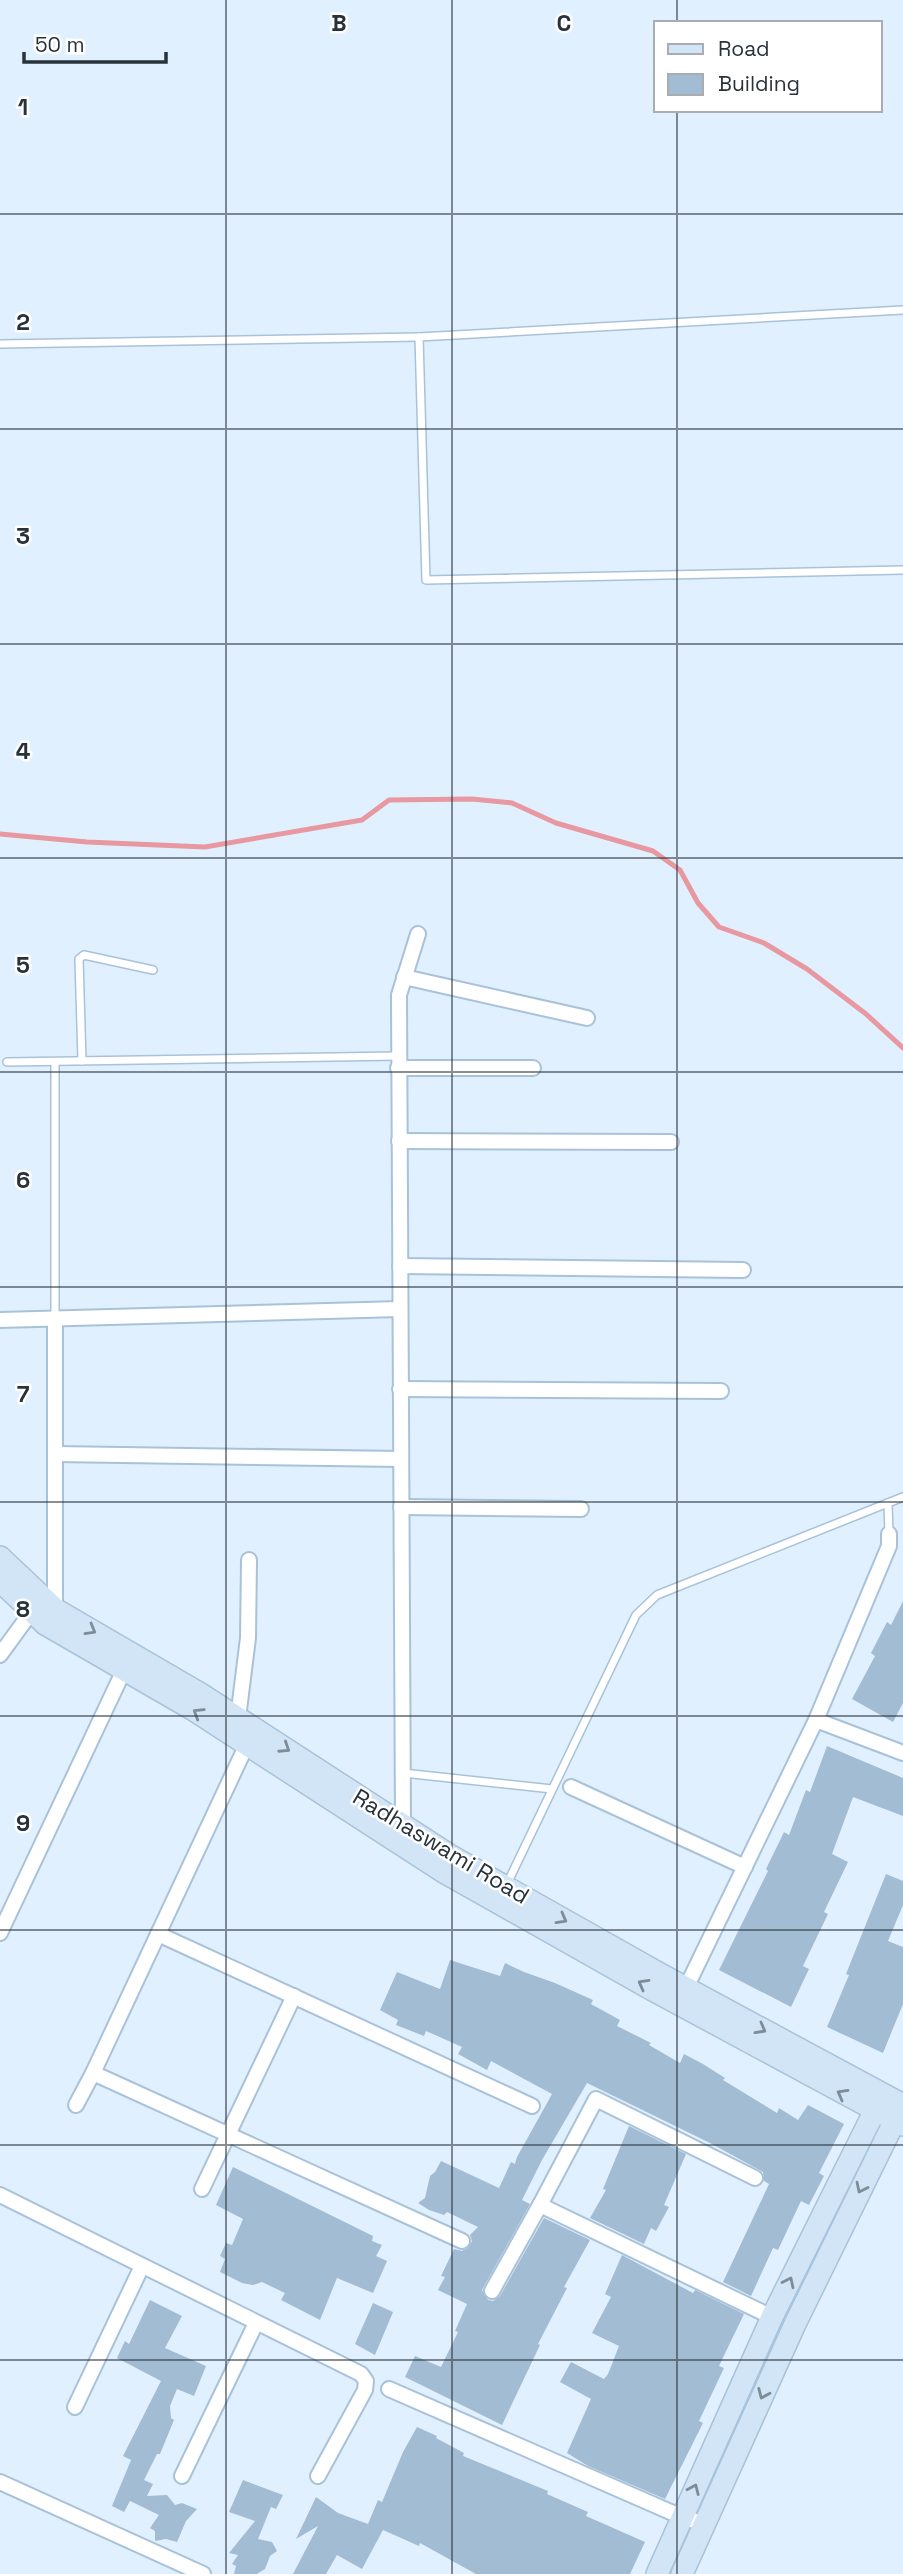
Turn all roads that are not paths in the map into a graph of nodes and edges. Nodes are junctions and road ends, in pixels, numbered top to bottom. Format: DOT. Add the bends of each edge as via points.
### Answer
graph roads {
  1 [pos="903,310"];
  2 [pos="419,337"];
  3 [pos="0,344"];
  4 [pos="903,570"];
  5 [pos="418,934"];
  6 [pos="153,970"];
  7 [pos="404,977"];
  8 [pos="587,1018"];
  9 [pos="82,1061"];
  10 [pos="7,1062"];
  11 [pos="55,1062"];
  12 [pos="398,1062"];
  13 [pos="533,1068"];
  14 [pos="399,1141"];
  15 [pos="671,1142"];
  16 [pos="400,1266"];
  17 [pos="743,1270"];
  18 [pos="400,1308"];
  19 [pos="55,1318"];
  20 [pos="0,1320"];
  21 [pos="400,1389"];
  22 [pos="721,1391"];
  23 [pos="55,1454"];
  24 [pos="401,1459"];
  25 [pos="903,1497"];
  26 [pos="888,1503"];
  27 [pos="401,1507"];
  28 [pos="581,1509"];
  29 [pos="889,1534"];
  30 [pos="0,1557"];
  31 [pos="248,1560"];
  32 [pos="0,1581"];
  33 [pos="55,1609"];
  34 [pos="32,1611"];
  35 [pos="0,1655"];
  36 [pos="124,1670"];
  37 [pos="237,1718"];
  38 [pos="816,1720"];
  39 [pos="247,1744"];
  40 [pos="903,1753"];
  41 [pos="403,1773"];
  42 [pos="571,1787"];
  43 [pos="552,1789"];
  44 [pos="403,1825"];
  45 [pos="745,1867"];
  46 [pos="506,1887"];
  47 [pos="1,1927"];
  48 [pos="158,1934"];
  49 [pos="294,1996"];
  50 [pos="682,1996"];
  51 [pos="93,2073"];
  52 [pos="878,2103"];
  53 [pos="76,2105"];
  54 [pos="532,2106"];
  55 [pos="901,2114"];
  56 [pos="229,2134"];
  57 [pos="755,2178"];
  58 [pos="202,2189"];
  59 [pos="0,2195"];
  60 [pos="540,2205"];
  61 [pos="462,2241"];
  62 [pos="142,2266"];
  63 [pos="492,2291"];
  64 [pos="772,2317"];
  65 [pos="256,2323"];
  66 [pos="389,2389"];
  67 [pos="75,2407"];
  68 [pos="182,2476"];
  69 [pos="318,2476"];
  70 [pos="1,2485"];
  71 [pos="682,2517"];
  72 [pos="704,2524"];
  73 [pos="200,2573"];
  74 [pos="657,2574"];
  75 [pos="682,2574"];
  1 -- 2 [label="lane"];
  2 -- 3 [label="lane"];
  2 -- 4 [label="lane" via="426,580"];
  5 -- 7 [label="street"];
  6 -- 9 [label="lane" via="84,955 79,959"];
  7 -- 8 [label="street"];
  7 -- 12 [label="street" via="399,995"];
  9 -- 11 [label="lane"];
  9 -- 12 [label="lane"];
  10 -- 11 [label="lane"];
  11 -- 19 [label="lane"];
  12 -- 13 [label="street"];
  12 -- 14 [label="street"];
  14 -- 15 [label="street"];
  14 -- 16 [label="street"];
  16 -- 17 [label="street"];
  16 -- 18 [label="street"];
  18 -- 19 [label="street"];
  18 -- 21 [label="street"];
  19 -- 20 [label="street"];
  19 -- 23 [label="street"];
  21 -- 22 [label="street"];
  21 -- 24 [label="street"];
  23 -- 24 [label="street"];
  23 -- 33 [label="street"];
  24 -- 27 [label="street"];
  25 -- 26 [label="lane"];
  26 -- 29 [label="lane"];
  26 -- 43 [label="lane" via="657,1595 636,1615"];
  27 -- 28 [label="street"];
  27 -- 41 [label="street"];
  29 -- 38 [label="street" via="889,1546"];
  30 -- 33 [label="street, Radhaswami Road"];
  31 -- 37 [label="street" via="248,1638"];
  32 -- 34 [label="street, Radhaswami Road"];
  33 -- 37 [label="street, Radhaswami Road, one-way"];
  34 -- 35 [label="street"];
  34 -- 36 [label="street, Radhaswami Road"];
  39 -- 36 [label="street, Radhaswami Road, one-way"];
  36 -- 47 [label="street"];
  37 -- 44 [label="street, Radhaswami Road, one-way"];
  38 -- 40 [label="street"];
  38 -- 45 [label="street"];
  39 -- 48 [label="street"];
  50 -- 39 [label="street, Radhaswami Road, one-way" via="442,1871"];
  41 -- 43 [label="lane"];
  41 -- 44 [label="street"];
  42 -- 45 [label="street"];
  43 -- 46 [label="lane"];
  44 -- 46 [label="street, Radhaswami Road"];
  45 -- 50 [label="street"];
  46 -- 50 [label="street, Radhaswami Road, one-way"];
  48 -- 49 [label="street"];
  48 -- 51 [label="street"];
  49 -- 54 [label="street"];
  49 -- 56 [label="street"];
  50 -- 52 [label="street, Radhaswami Road"];
  51 -- 53 [label="street"];
  51 -- 56 [label="street"];
  52 -- 55 [label="street, Radhaswami Road"];
  64 -- 52 [label="street, one-way"];
  55 -- 72 [label="street, one-way" via="795,2324"];
  56 -- 58 [label="street"];
  56 -- 61 [label="street"];
  57 -- 60 [label="street" via="596,2099"];
  59 -- 62 [label="street"];
  60 -- 63 [label="street"];
  60 -- 64 [label="street"];
  62 -- 65 [label="street"];
  62 -- 67 [label="street"];
  71 -- 64 [label="street, one-way"];
  65 -- 68 [label="street"];
  65 -- 69 [label="street" via="366,2381"];
  66 -- 71 [label="street"];
  70 -- 73 [label="street"];
  71 -- 72 [label="street"];
  71 -- 74 [label="street"];
  72 -- 75 [label="street"];
}
